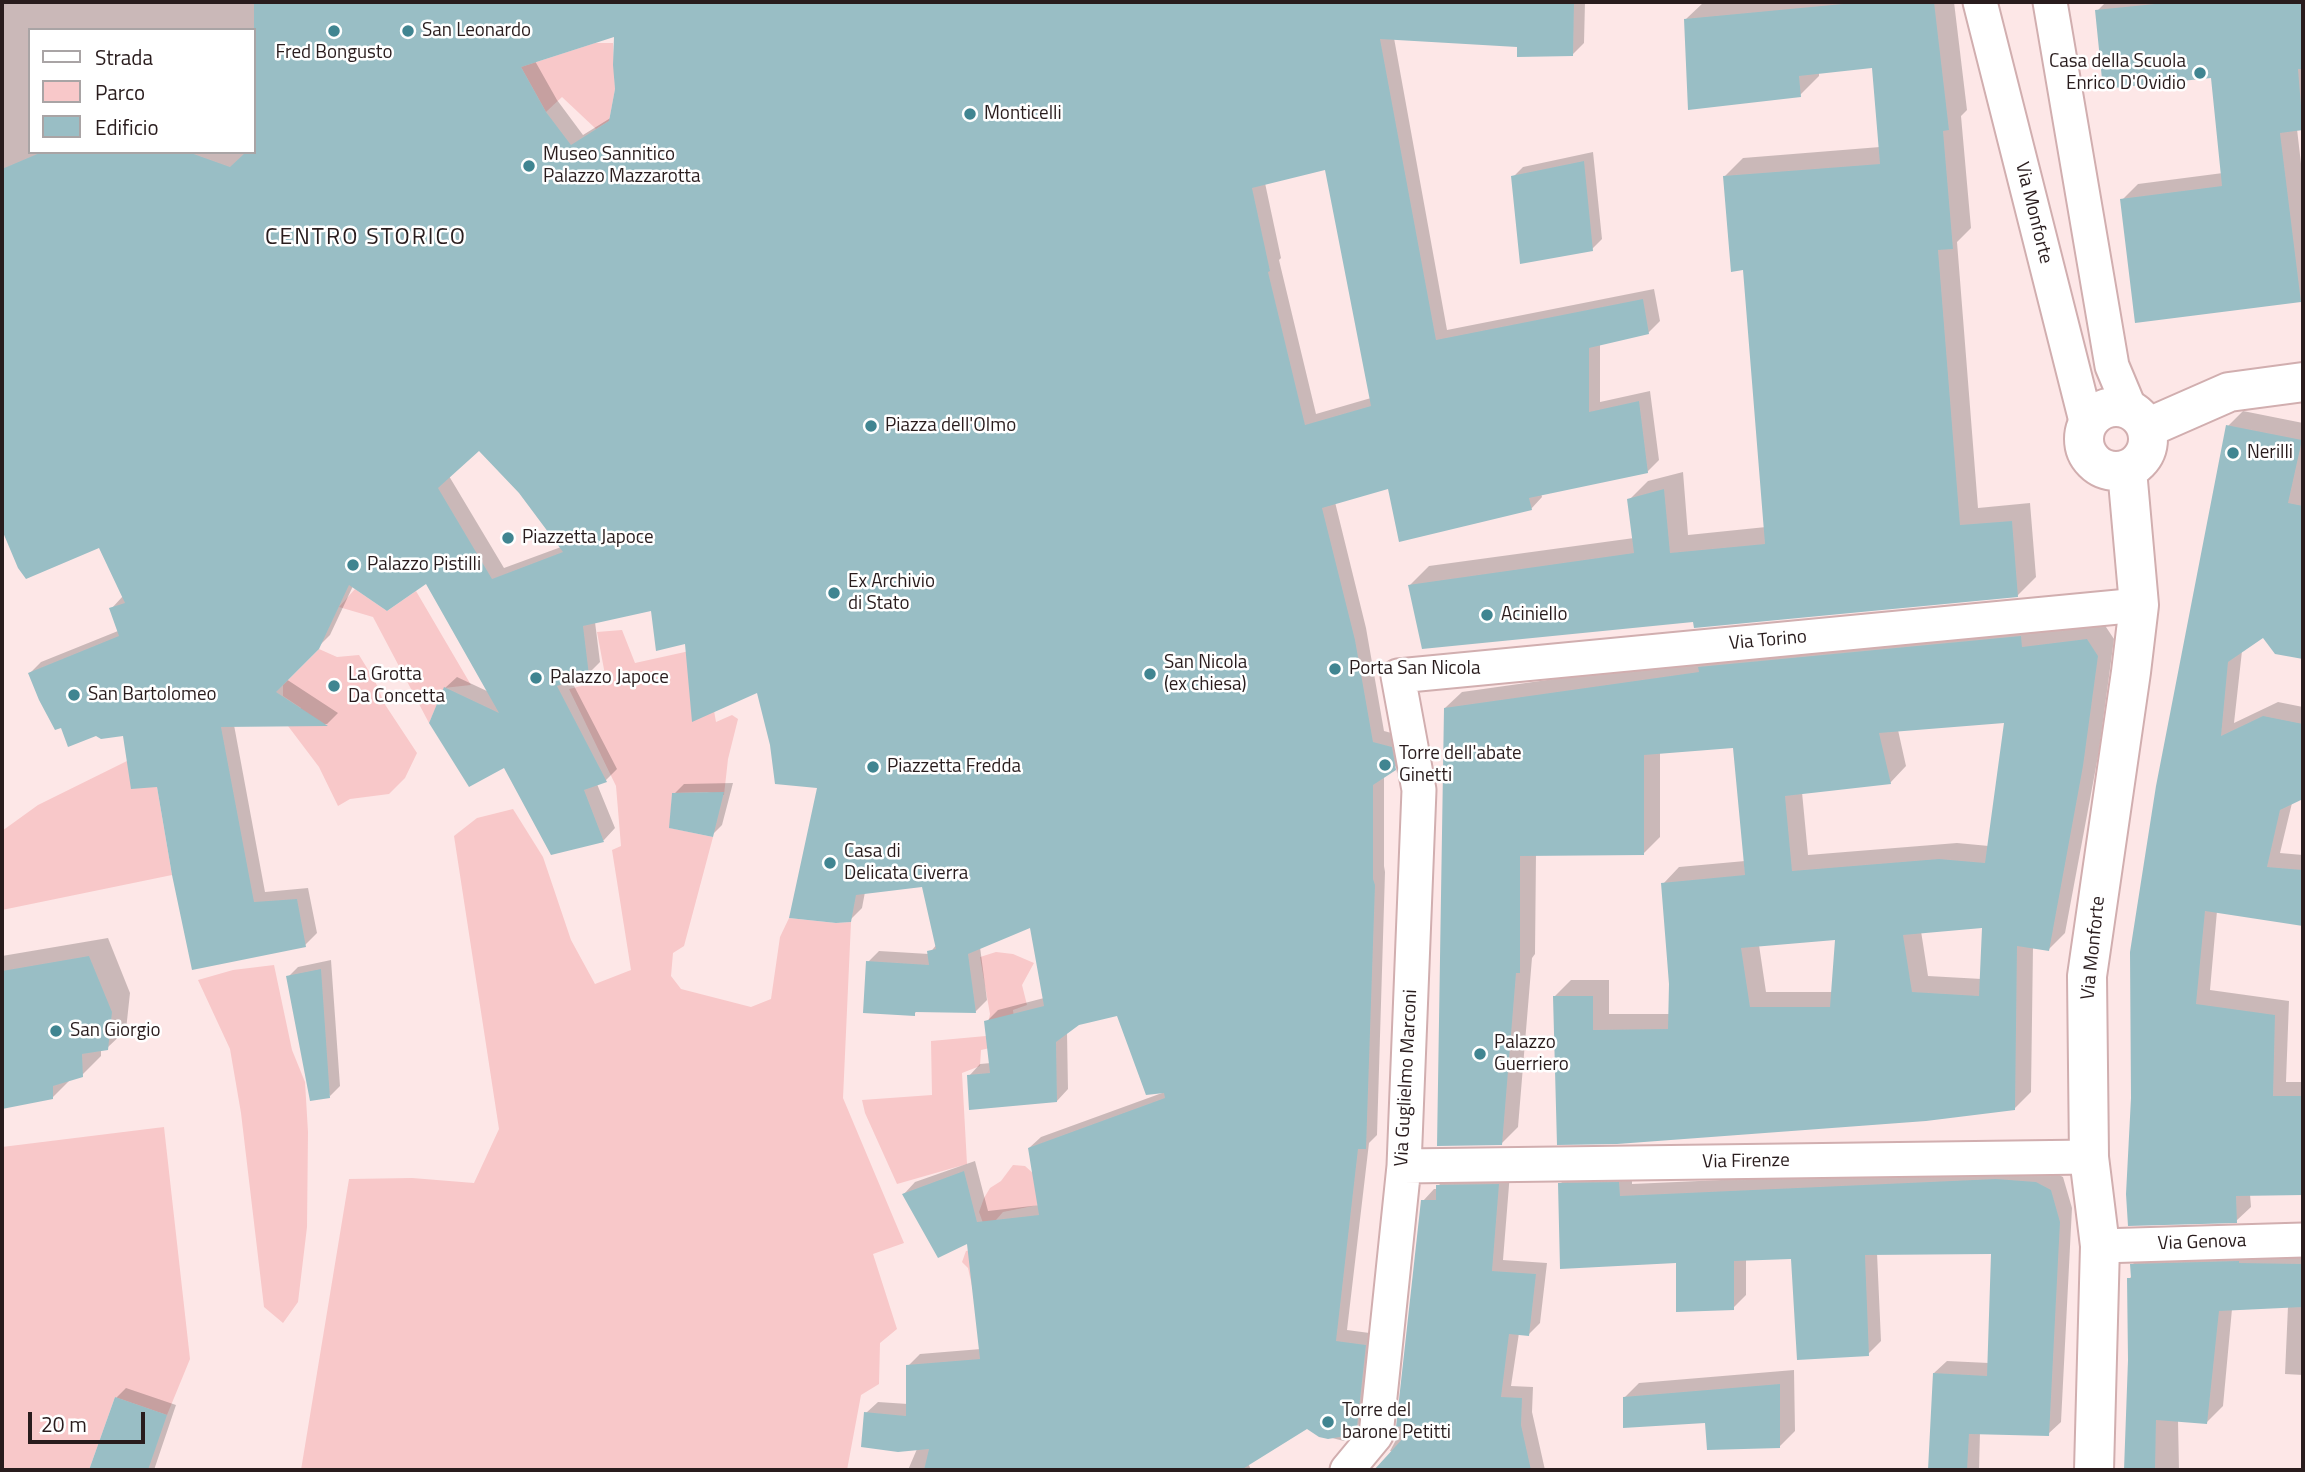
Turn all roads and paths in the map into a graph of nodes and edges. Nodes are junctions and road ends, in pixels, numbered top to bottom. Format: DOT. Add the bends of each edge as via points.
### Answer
graph roads {
  1 [pos="1980,2"];
  2 [pos="2050,2"];
  3 [pos="2303,382"];
  4 [pos="2138,419"];
  5 [pos="2087,425"];
  6 [pos="2127,470"];
  7 [pos="2138,605"];
  8 [pos="1398,676"];
  9 [pos="2090,1157"];
  10 [pos="1404,1166"];
  11 [pos="2303,1240"];
  12 [pos="2100,1246"];
  13 [pos="1347,1470"];
  14 [pos="2094,1470"];
  1 -- 5 [label="street, Via Monforte"];
  2 -- 4 [label="street" via="2112,366"];
  3 -- 4 [label="street" via="2229,392"];
  4 -- 5 [label="street" via="2118,406 2105,408"];
  4 -- 6 [label="street" via="2148,441 2146,453"];
  5 -- 6 [label="street" via="2085,449 2092,461 2114,472"];
  6 -- 7 [label="street, Via Monforte"];
  7 -- 8 [label="street, Via Torino"];
  7 -- 9 [label="street, Via Monforte" via="2087,976"];
  8 -- 10 [label="street, Via Guglielmo Marconi" via="1419,790"];
  9 -- 10 [label="street, Via Firenze"];
  9 -- 12 [label="street, Via Monforte"];
  10 -- 13 [label="street, Via Guglielmo Marconi" via="1376,1435"];
  11 -- 12 [label="street, Via Genova"];
  12 -- 14 [label="street, Via Monforte"];
}
